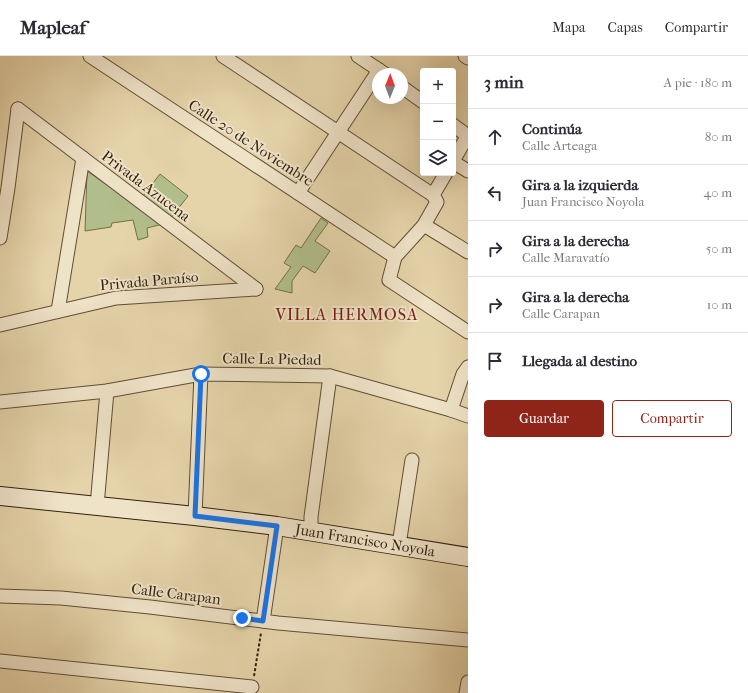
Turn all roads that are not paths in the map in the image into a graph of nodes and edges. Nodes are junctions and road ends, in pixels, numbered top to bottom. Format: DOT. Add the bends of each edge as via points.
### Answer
graph roads {
  1 [pos="90,56"];
  2 [pos="223,56"];
  3 [pos="358,56"];
  4 [pos="465,56"];
  5 [pos="468,58"];
  6 [pos="376,68"];
  7 [pos="372,85"];
  8 [pos="408,91"];
  9 [pos="420,100"];
  10 [pos="456,127"];
  11 [pos="337,132"];
  12 [pos="468,135"];
  13 [pos="456,156"];
  14 [pos="83,158"];
  15 [pos="456,163"];
  16 [pos="468,171"];
  17 [pos="444,176"];
  18 [pos="4,188"];
  19 [pos="298,193"];
  20 [pos="433,195"];
  21 [pos="424,226"];
  22 [pos="0,238"];
  23 [pos="468,252"];
  24 [pos="395,257"];
  25 [pos="256,289"];
  26 [pos="58,311"];
  27 [pos="0,324"];
  28 [pos="468,332"];
  29 [pos="468,367"];
  30 [pos="201,374"];
  31 [pos="330,376"];
  32 [pos="108,391"];
  33 [pos="0,402"];
  34 [pos="451,410"];
  35 [pos="468,416"];
  36 [pos="412,460"];
  37 [pos="0,496"];
  38 [pos="97,506"];
  39 [pos="196,507"];
  40 [pos="277,526"];
  41 [pos="311,532"];
  42 [pos="399,545"];
  43 [pos="468,557"];
  44 [pos="0,596"];
  45 [pos="263,621"];
  46 [pos="468,640"];
  47 [pos="0,662"];
  48 [pos="468,682"];
  49 [pos="252,687"];
  50 [pos="466,693"];
  1 -- 19 [label="street, Calle 20 de Noviembre"];
  2 -- 11 [label="street"];
  3 -- 6 [label="street"];
  4 -- 5 [label="street"];
  7 -- 11 [label="street"];
  8 -- 9 [label="street"];
  10 -- 12 [label="street"];
  11 -- 19 [label="street"];
  11 -- 20 [label="street"];
  12 -- 13 [label="street"];
  14 -- 18 [label="street, Privada Azucena" via="18,109"];
  14 -- 25 [label="street, Privada Azucena"];
  14 -- 26 [label="street"];
  15 -- 16 [label="street"];
  17 -- 20 [label="street"];
  18 -- 22 [label="street"];
  19 -- 24 [label="street, Calle 20 de Noviembre"];
  20 -- 21 [label="street" via="438,202"];
  21 -- 23 [label="street"];
  21 -- 24 [label="street"];
  24 -- 28 [label="street" via="390,280"];
  25 -- 26 [label="street, Privada Paraíso" via="116,298"];
  26 -- 27 [label="street, Privada Paraíso"];
  29 -- 34 [label="street" via="463,374"];
  30 -- 31 [label="street, Calle La Piedad"];
  30 -- 32 [label="street, Calle La Piedad"];
  30 -- 39 [label="street"];
  31 -- 34 [label="street, Calle La Piedad"];
  31 -- 41 [label="street"];
  32 -- 33 [label="street, Calle La Piedad"];
  32 -- 38 [label="street"];
  34 -- 35 [label="street, Calle La Piedad"];
  36 -- 42 [label="street"];
  37 -- 38 [label="street, Juan Francisco Noyola"];
  38 -- 39 [label="street, Juan Francisco Noyola"];
  39 -- 40 [label="street, Juan Francisco Noyola"];
  40 -- 41 [label="street, Juan Francisco Noyola"];
  40 -- 45 [label="street"];
  41 -- 42 [label="street, Juan Francisco Noyola"];
  42 -- 43 [label="street, Juan Francisco Noyola"];
  44 -- 45 [label="street, Calle Carapan" via="61,598 150,606"];
  45 -- 46 [label="street, Calle Carapan"];
  47 -- 49 [label="street"];
  48 -- 50 [label="street"];
}
